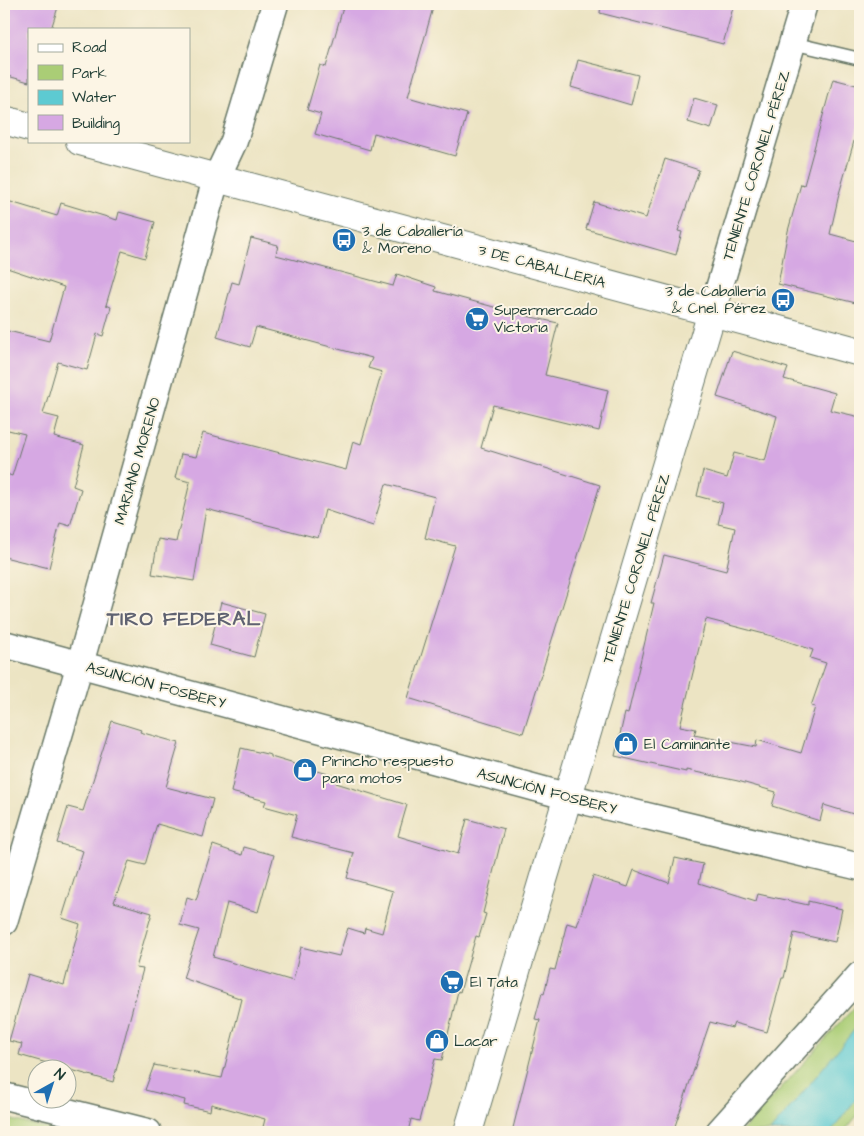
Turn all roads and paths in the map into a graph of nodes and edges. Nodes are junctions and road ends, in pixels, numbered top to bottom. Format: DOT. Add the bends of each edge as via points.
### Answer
graph roads {
  1 [pos="275,4"];
  2 [pos="804,4"];
  3 [pos="792,43"];
  4 [pos="860,59"];
  5 [pos="4,120"];
  6 [pos="28,127"];
  7 [pos="84,142"];
  8 [pos="216,179"];
  9 [pos="712,312"];
  10 [pos="860,352"];
  11 [pos="4,644"];
  12 [pos="80,664"];
  13 [pos="568,797"];
  14 [pos="860,867"];
  15 [pos="4,922"];
  16 [pos="860,975"];
  17 [pos="4,1096"];
  18 [pos="148,1132"];
  19 [pos="468,1132"];
  20 [pos="719,1132"];
  1 -- 8 [label="street, MARIANO MORENO" via="234,141"];
  2 -- 3 [label="street, TENIENTE CORONEL PÉREZ"];
  3 -- 4 [label="lane"];
  3 -- 9 [label="street, TENIENTE CORONEL PÉREZ"];
  5 -- 6 [label="street"];
  7 -- 8 [label="street, 3 DE CABALLERÍA"];
  8 -- 9 [label="street, 3 DE CABALLERÍA"];
  8 -- 12 [label="street, MARIANO MORENO"];
  9 -- 10 [label="street, 3 DE CABALLERÍA"];
  9 -- 13 [label="street, TENIENTE CORONEL PÉREZ"];
  11 -- 12 [label="street, ASUNCIÓN FOSBERY"];
  12 -- 13 [label="street, ASUNCIÓN FOSBERY"];
  12 -- 15 [label="street, MARIANO MORENO"];
  13 -- 14 [label="street, ASUNCIÓN FOSBERY"];
  13 -- 19 [label="street, TENIENTE CORONEL PÉREZ"];
  16 -- 20 [label="street"];
  17 -- 18 [label="street"];
}
